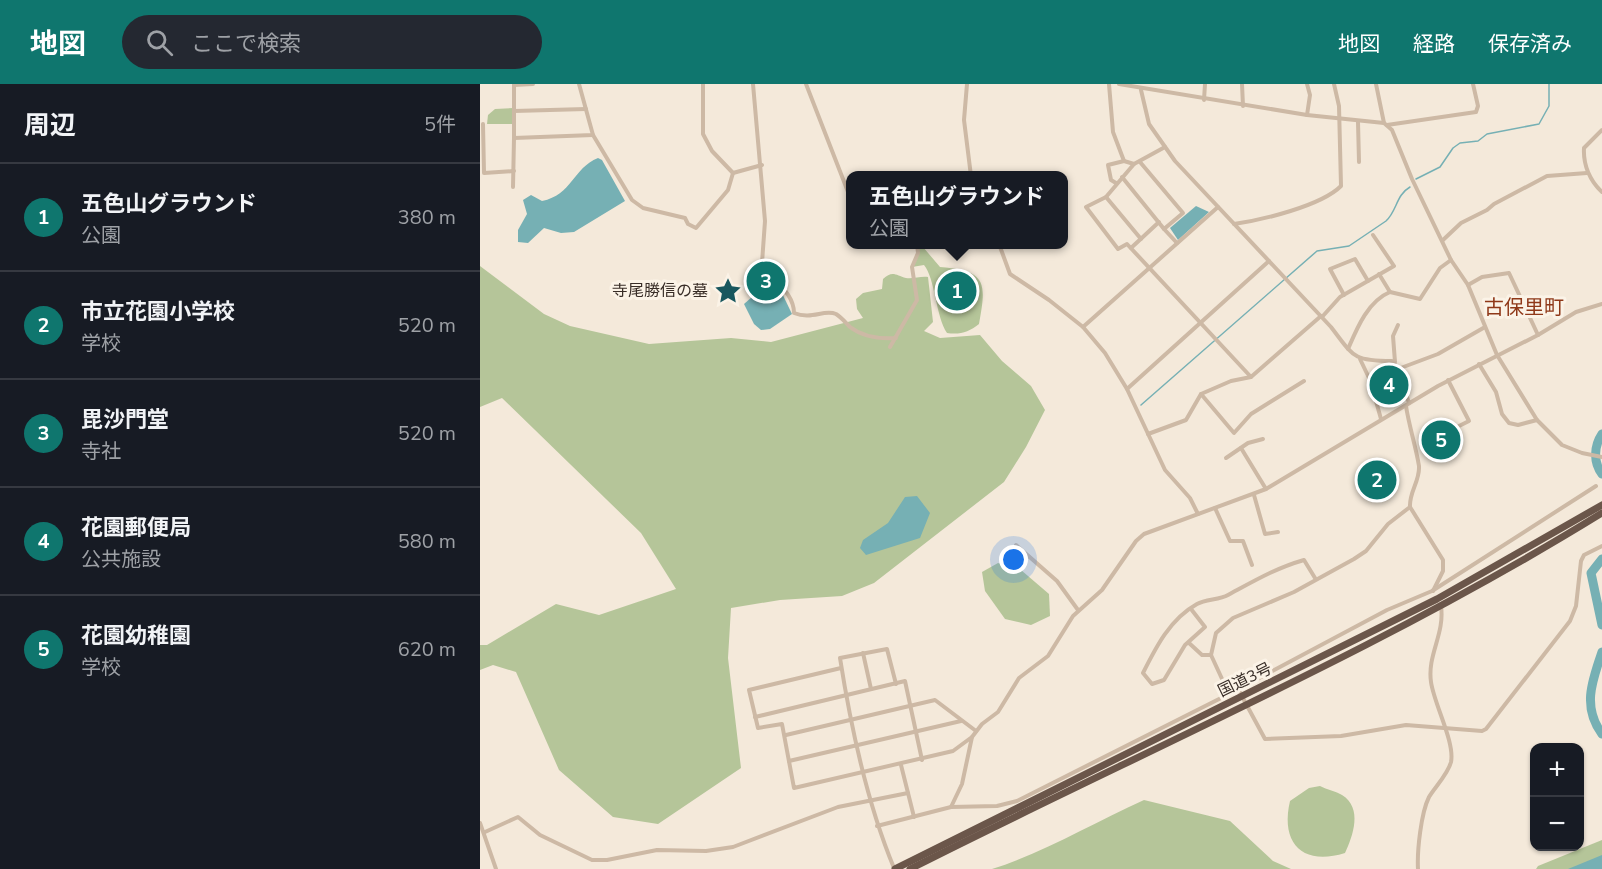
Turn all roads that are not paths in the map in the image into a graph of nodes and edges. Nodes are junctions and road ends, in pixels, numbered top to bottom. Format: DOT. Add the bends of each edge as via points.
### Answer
graph roads {
  1 [pos="514,84"];
  2 [pos="533,84"];
  3 [pos="579,84"];
  4 [pos="703,84"];
  5 [pos="753,84"];
  6 [pos="806,84"];
  7 [pos="967,84"];
  8 [pos="1109,84"];
  9 [pos="1119,84"];
  10 [pos="1205,84"];
  11 [pos="1242,84"];
  12 [pos="1307,84"];
  13 [pos="1334,84"];
  14 [pos="1376,84"];
  15 [pos="1473,84"];
  16 [pos="1141,90"];
  17 [pos="1204,100"];
  18 [pos="1243,106"];
  19 [pos="586,109"];
  20 [pos="514,111"];
  21 [pos="1307,115"];
  22 [pos="1340,119"];
  23 [pos="1358,122"];
  24 [pos="483,124"];
  25 [pos="1385,124"];
  26 [pos="1602,130"];
  27 [pos="593,135"];
  28 [pos="514,138"];
  29 [pos="1165,147"];
  30 [pos="1124,161"];
  31 [pos="1140,162"];
  32 [pos="1359,162"];
  33 [pos="1134,164"];
  34 [pos="762,165"];
  35 [pos="514,171"];
  36 [pos="970,171"];
  37 [pos="733,173"];
  38 [pos="1587,173"];
  39 [pos="1122,177"];
  40 [pos="1116,183"];
  41 [pos="513,187"];
  42 [pos="846,187"];
  43 [pos="1602,192"];
  44 [pos="1106,197"];
  45 [pos="1218,207"];
  46 [pos="1159,222"];
  47 [pos="1234,224"];
  48 [pos="1164,229"];
  49 [pos="1374,234"];
  50 [pos="1141,239"];
  51 [pos="1443,240"];
  52 [pos="1177,243"];
  53 [pos="1131,248"];
  54 [pos="918,249"];
  55 [pos="1001,249"];
  56 [pos="1451,260"];
  57 [pos="1269,261"];
  58 [pos="1150,267"];
  59 [pos="1379,274"];
  60 [pos="1368,281"];
  61 [pos="1468,285"];
  62 [pos="1390,292"];
  63 [pos="1344,294"];
  64 [pos="1602,304"];
  65 [pos="1321,317"];
  66 [pos="1200,323"];
  67 [pos="1398,325"];
  68 [pos="1083,327"];
  69 [pos="1485,327"];
  70 [pos="1538,334"];
  71 [pos="896,338"];
  72 [pos="890,347"];
  73 [pos="1348,349"];
  74 [pos="1497,355"];
  75 [pos="1360,359"];
  76 [pos="1395,363"];
  77 [pos="1479,364"];
  78 [pos="1398,369"];
  79 [pos="1251,377"];
  80 [pos="1448,380"];
  81 [pos="1304,381"];
  82 [pos="1127,389"];
  83 [pos="1201,394"];
  84 [pos="1408,405"];
  85 [pos="1381,420"];
  86 [pos="1537,420"];
  87 [pos="1458,427"];
  88 [pos="1148,434"];
  89 [pos="1263,439"];
  90 [pos="1241,448"];
  91 [pos="1602,457"];
  92 [pos="1226,458"];
  93 [pos="1596,486"];
  94 [pos="1266,489"];
  95 [pos="1254,495"];
  96 [pos="1602,505"];
  97 [pos="1410,507"];
  98 [pos="1215,508"];
  99 [pos="1602,513"];
  100 [pos="1198,514"];
  101 [pos="1278,532"];
  102 [pos="1016,544"];
  103 [pos="1602,546"];
  104 [pos="1252,566"];
  105 [pos="1315,578"];
  106 [pos="1432,591"];
  107 [pos="1439,602"];
  108 [pos="1191,609"];
  109 [pos="1078,610"];
  110 [pos="1189,643"];
  111 [pos="863,653"];
  112 [pos="1210,655"];
  113 [pos="841,668"];
  114 [pos="896,684"];
  115 [pos="871,689"];
  116 [pos="1238,689"];
  117 [pos="847,694"];
  118 [pos="1229,694"];
  119 [pos="1245,699"];
  120 [pos="910,707"];
  121 [pos="755,717"];
  122 [pos="853,719"];
  123 [pos="962,720"];
  124 [pos="1444,729"];
  125 [pos="976,731"];
  126 [pos="916,732"];
  127 [pos="786,735"];
  128 [pos="972,737"];
  129 [pos="858,745"];
  130 [pos="922,760"];
  131 [pos="789,761"];
  132 [pos="901,765"];
  133 [pos="864,773"];
  134 [pos="908,793"];
  135 [pos="870,801"];
  136 [pos="951,807"];
  137 [pos="914,817"];
  138 [pos="480,823"];
  139 [pos="877,826"];
  140 [pos="485,832"];
  141 [pos="496,869"];
  142 [pos="895,869"];
  143 [pos="910,869"];
  144 [pos="1418,869"];
  1 -- 2 [label="street"];
  1 -- 20 [label="street"];
  3 -- 19 [label="street"];
  4 -- 37 [label="street" via="703,134 712,151"];
  5 -- 34 [label="street"];
  6 -- 42 [label="street"];
  7 -- 36 [label="street" via="964,120"];
  8 -- 30 [label="street" via="1113,132"];
  9 -- 16 [label="street"];
  10 -- 17 [label="street"];
  11 -- 18 [label="street"];
  12 -- 21 [label="street"];
  13 -- 22 [label="street"];
  14 -- 25 [label="street"];
  15 -- 25 [label="street" via="1476,112"];
  16 -- 17 [label="street"];
  16 -- 29 [label="street" via="1149,124"];
  17 -- 18 [label="street"];
  18 -- 21 [label="street"];
  19 -- 20 [label="street"];
  19 -- 27 [label="street"];
  20 -- 28 [label="street"];
  21 -- 22 [label="street"];
  22 -- 23 [label="street"];
  22 -- 47 [label="street" via="1341,186 1270,218"];
  23 -- 25 [label="street"];
  23 -- 32 [label="street"];
  24 -- 35 [label="street" via="484,172"];
  25 -- 51 [label="street" via="1392,130"];
  26 -- 38 [label="street" via="1584,148"];
  27 -- 28 [label="street"];
  27 -- 37 [label="street" via="632,200 643,208 685,218 696,228 728,189"];
  28 -- 35 [label="street"];
  29 -- 31 [label="street"];
  29 -- 45 [label="street"];
  30 -- 33 [label="street"];
  30 -- 40 [label="street" via="1108,165 1111,180"];
  31 -- 33 [label="street"];
  31 -- 48 [label="street" via="1183,213"];
  33 -- 39 [label="street"];
  34 -- 37 [label="street"];
  34 -- 71 [label="street" via="762,263 788,293 794,313 811,317 828,312 837,314 855,331"];
  35 -- 41 [label="street"];
  38 -- 43 [label="street"];
  38 -- 51 [label="street" via="1547,176 1465,219"];
  39 -- 40 [label="street"];
  39 -- 46 [label="street"];
  40 -- 44 [label="street"];
  44 -- 50 [label="street"];
  44 -- 53 [label="street" via="1086,207 1087,210 1118,249 1127,244"];
  45 -- 47 [label="street"];
  45 -- 52 [label="street"];
  46 -- 48 [label="street"];
  46 -- 50 [label="street"];
  47 -- 57 [label="street"];
  48 -- 52 [label="street"];
  49 -- 59 [label="street" via="1394,266"];
  50 -- 53 [label="street"];
  51 -- 56 [label="street"];
  52 -- 58 [label="street"];
  53 -- 58 [label="street"];
  54 -- 71 [label="street" via="912,267 917,300"];
  55 -- 68 [label="street" via="1010,274"];
  56 -- 61 [label="street"];
  56 -- 62 [label="street" via="1440,268 1420,299"];
  57 -- 65 [label="street"];
  57 -- 66 [label="street"];
  58 -- 66 [label="street"];
  58 -- 68 [label="street"];
  59 -- 60 [label="street"];
  59 -- 62 [label="street"];
  60 -- 63 [label="street"];
  60 -- 63 [label="street" via="1355,259 1330,269"];
  61 -- 69 [label="street"];
  61 -- 70 [label="street" via="1482,277 1509,273"];
  62 -- 73 [label="street" via="1374,302"];
  63 -- 65 [label="street"];
  64 -- 70 [label="street" via="1586,307"];
  65 -- 73 [label="street"];
  65 -- 79 [label="street"];
  66 -- 79 [label="street"];
  66 -- 82 [label="street"];
  67 -- 76 [label="street" via="1393,336"];
  68 -- 82 [label="street"];
  69 -- 74 [label="street"];
  69 -- 78 [label="street" via="1438,354"];
  70 -- 74 [label="street"];
  71 -- 72 [label="street"];
  73 -- 75 [label="street"];
  74 -- 77 [label="street"];
  74 -- 86 [label="street"];
  75 -- 76 [label="street"];
  75 -- 85 [label="street"];
  76 -- 78 [label="street"];
  77 -- 80 [label="street"];
  77 -- 86 [label="street" via="1509,423"];
  78 -- 84 [label="street"];
  79 -- 83 [label="street"];
  80 -- 84 [label="street"];
  80 -- 87 [label="street" via="1469,421"];
  81 -- 83 [label="street" via="1251,414 1234,433"];
  82 -- 88 [label="street"];
  83 -- 88 [label="street" via="1186,420"];
  84 -- 85 [label="street"];
  84 -- 97 [label="street" via="1419,466"];
  85 -- 94 [label="street"];
  86 -- 91 [label="street" via="1562,444"];
  88 -- 100 [label="street" via="1165,470 1190,498"];
  89 -- 90 [label="street"];
  90 -- 92 [label="street"];
  90 -- 94 [label="street"];
  93 -- 106 [label="street"];
  94 -- 95 [label="street"];
  95 -- 98 [label="street"];
  95 -- 101 [label="street" via="1265,534"];
  96 -- 107 [label="highway, 国道3号"];
  97 -- 105 [label="street" via="1388,524 1366,550"];
  97 -- 106 [label="street" via="1443,560 1443,570"];
  98 -- 100 [label="street"];
  98 -- 104 [label="street" via="1230,541 1243,541"];
  99 -- 107 [label="highway, 国道3号" via="1546,548"];
  100 -- 109 [label="street" via="1144,534 1102,590"];
  102 -- 109 [label="street" via="1057,581"];
  103 -- 124 [label="street" via="1584,555 1581,561 1576,606 1570,621 1486,729"];
  105 -- 108 [label="street" via="1304,560 1263,574 1225,597 1198,603"];
  105 -- 112 [label="street" via="1294,592 1233,618 1216,633"];
  106 -- 107 [label="street"];
  106 -- 116 [label="street" via="1387,610"];
  107 -- 119 [label="highway, 国道3号"];
  107 -- 124 [label="street" via="1443,623 1432,657 1431,682"];
  108 -- 110 [label="street" via="1205,627"];
  108 -- 110 [label="street" via="1165,634 1143,673 1152,684 1164,680"];
  109 -- 125 [label="street" via="1048,656 1019,678 998,712"];
  110 -- 112 [label="street" via="1202,655"];
  111 -- 113 [label="street" via="840,658"];
  111 -- 114 [label="street" via="887,649"];
  111 -- 115 [label="street"];
  112 -- 118 [label="street"];
  113 -- 117 [label="street"];
  113 -- 121 [label="street" via="749,690"];
  114 -- 115 [label="street"];
  114 -- 120 [label="street" via="904,681"];
  115 -- 117 [label="street"];
  116 -- 118 [label="street"];
  116 -- 119 [label="street"];
  117 -- 121 [label="street"];
  117 -- 122 [label="street"];
  118 -- 136 [label="street" via="1017,801 998,806"];
  119 -- 124 [label="street" via="1265,739 1341,736 1406,725"];
  119 -- 142 [label="highway, 国道3号"];
  119 -- 143 [label="highway, 国道3号"];
  120 -- 122 [label="street"];
  120 -- 123 [label="street" via="935,700"];
  120 -- 126 [label="street"];
  121 -- 127 [label="street" via="758,728 782,724"];
  122 -- 127 [label="street"];
  122 -- 129 [label="street"];
  123 -- 125 [label="street"];
  123 -- 126 [label="street"];
  124 -- 144 [label="street" via="1451,762 1428,800 1419,837"];
  125 -- 128 [label="street"];
  126 -- 129 [label="street"];
  126 -- 130 [label="street"];
  127 -- 131 [label="street"];
  128 -- 130 [label="street" via="953,751"];
  128 -- 136 [label="street" via="962,784"];
  129 -- 131 [label="street"];
  129 -- 133 [label="street"];
  130 -- 132 [label="street"];
  131 -- 133 [label="street" via="794,788"];
  132 -- 133 [label="street"];
  132 -- 134 [label="street"];
  133 -- 135 [label="street"];
  134 -- 135 [label="street"];
  134 -- 137 [label="street"];
  135 -- 139 [label="street"];
  135 -- 140 [label="street" via="838,807 733,847 657,850 607,860 592,860 540,835 518,817"];
  136 -- 137 [label="street"];
  137 -- 139 [label="street"];
  138 -- 140 [label="street"];
  139 -- 142 [label="street"];
  140 -- 141 [label="street"];
}
